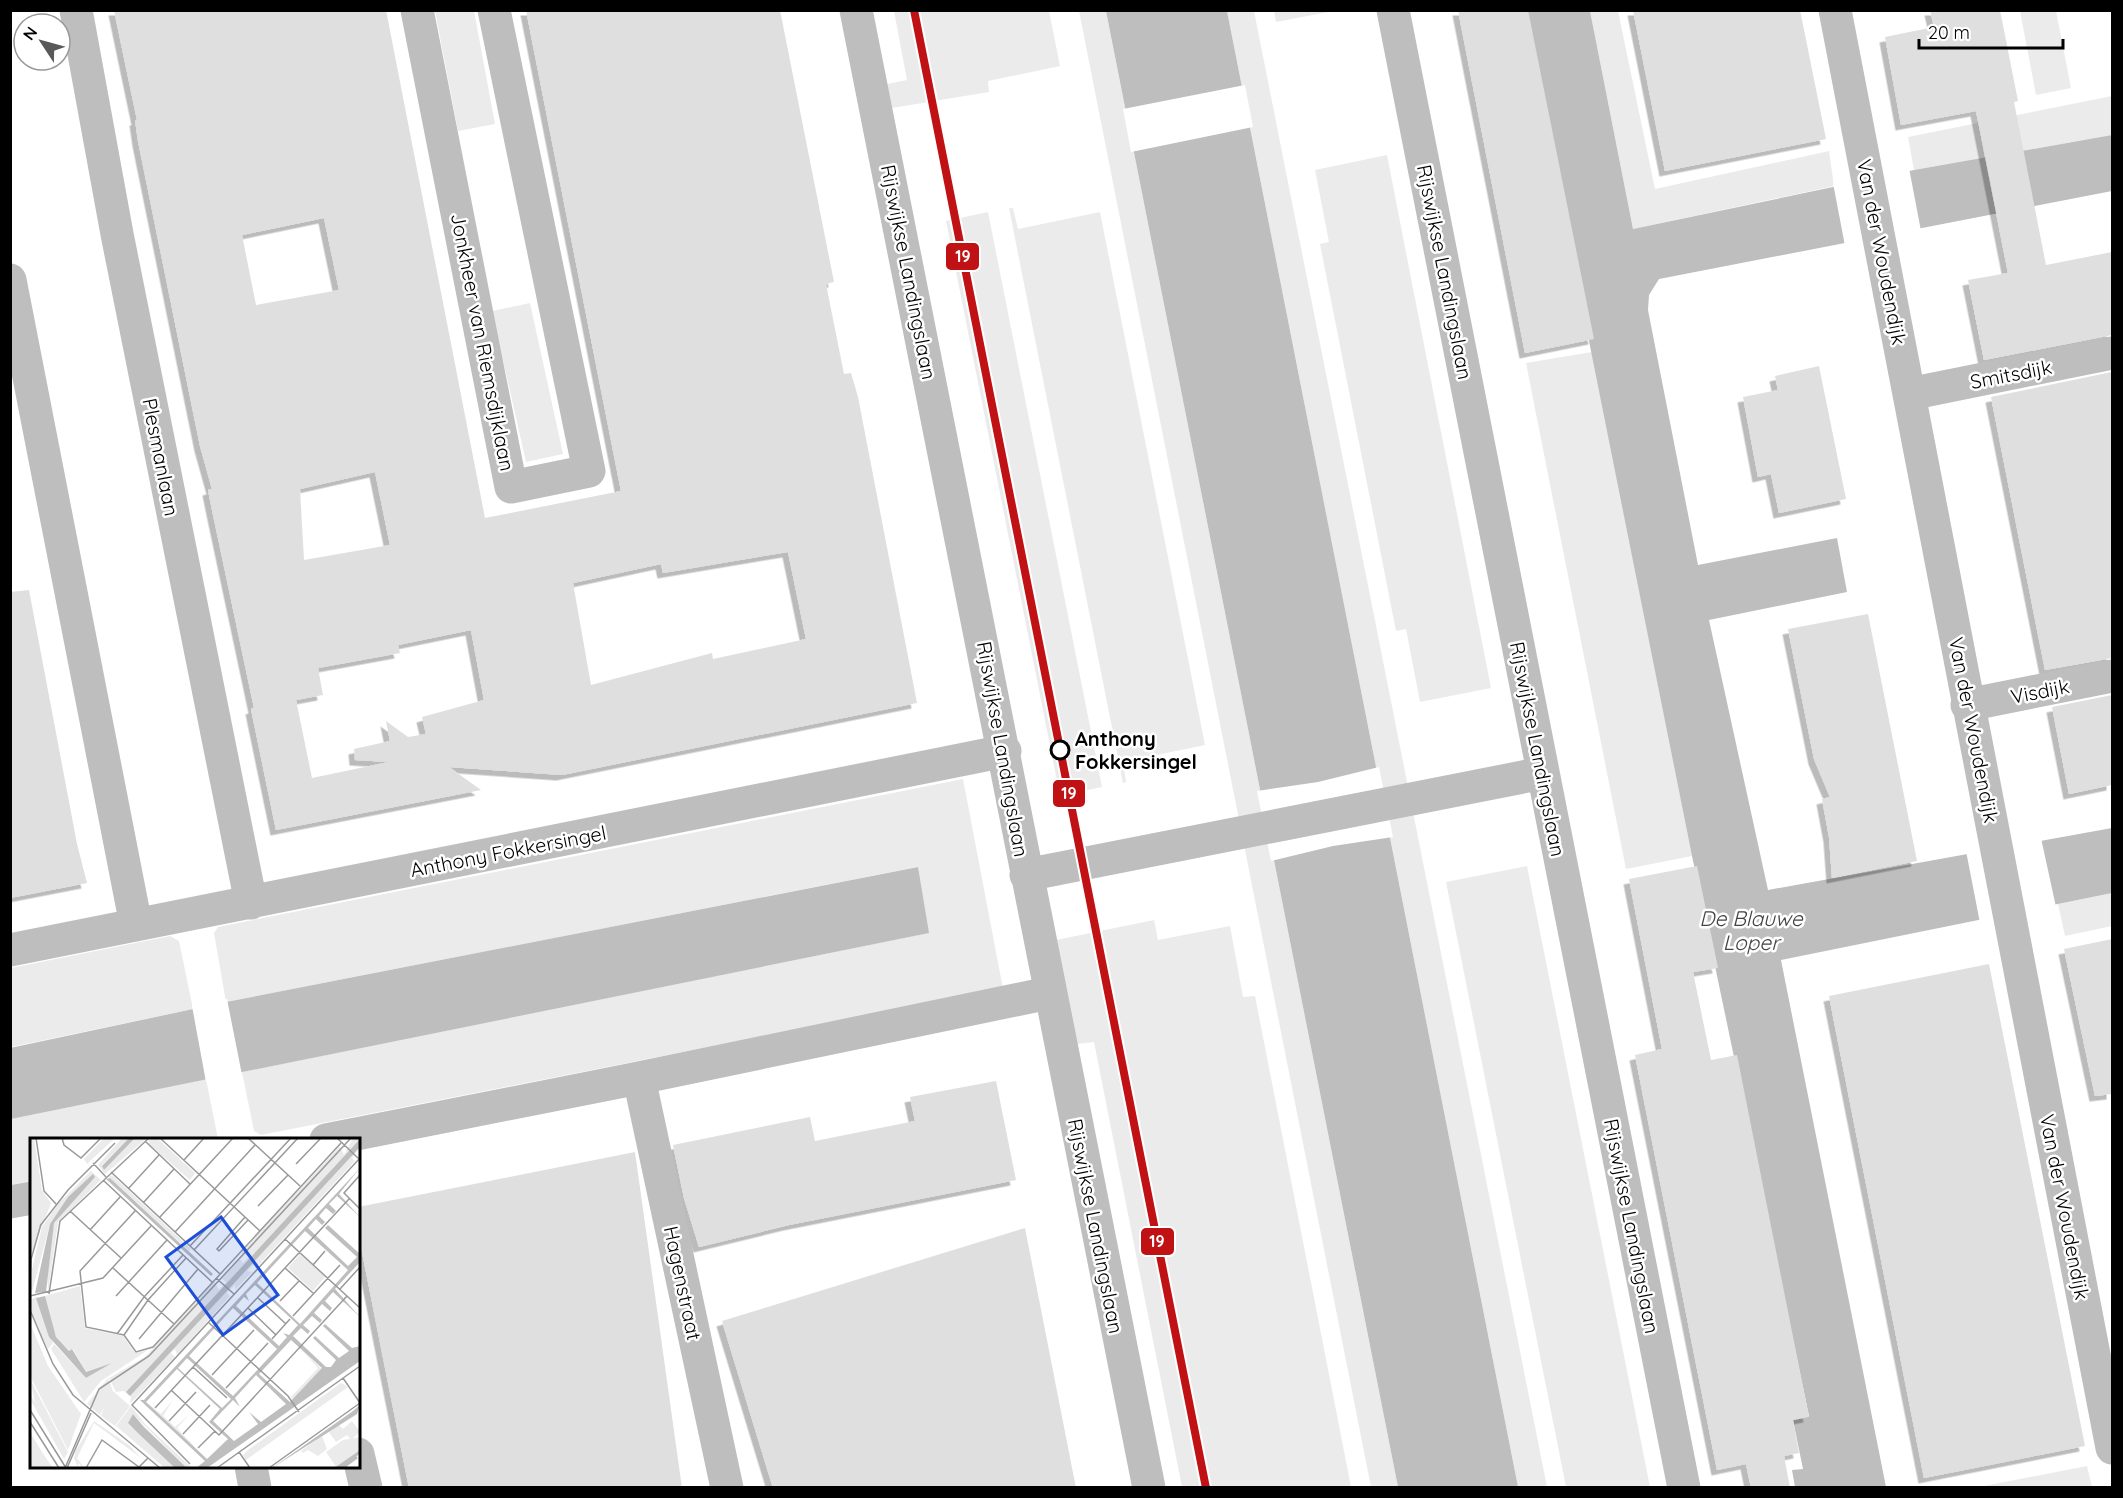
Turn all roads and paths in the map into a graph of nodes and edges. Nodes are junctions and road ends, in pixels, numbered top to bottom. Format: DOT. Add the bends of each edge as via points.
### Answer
graph roads {
  1 [pos="76,10"];
  2 [pos="417,10"];
  3 [pos="494,10"];
  4 [pos="856,10"];
  5 [pos="1393,10"];
  6 [pos="1835,10"];
  7 [pos="10,280"];
  8 [pos="2112,353"];
  9 [pos="1909,394"];
  10 [pos="2112,676"];
  11 [pos="1967,705"];
  12 [pos="1005,751"];
  13 [pos="1543,773"];
  14 [pos="1026,875"];
  15 [pos="251,903"];
  16 [pos="136,925"];
  17 [pos="10,950"];
  18 [pos="1049,993"];
  19 [pos="639,1078"];
  20 [pos="336,1138"];
  21 [pos="30,1198"];
  22 [pos="10,1202"];
  23 [pos="2112,1449"];
  24 [pos="360,1462"];
  25 [pos="251,1468"];
  26 [pos="255,1488"];
  27 [pos="366,1488"];
  28 [pos="727,1488"];
  29 [pos="1149,1488"];
  30 [pos="1684,1488"];
  1 -- 15 [label="street, Plesmanlaan"];
  2 -- 3 [label="street, Jonkheer van Riemsdijklaan" via="511,487 589,471"];
  4 -- 12 [label="street, Rijswijkse Landingslaan"];
  5 -- 13 [label="street, Rijswijkse Landingslaan"];
  6 -- 9 [label="street, Van der Woudendijk"];
  7 -- 16 [label="street"];
  8 -- 9 [label="street, Smitsdijk"];
  9 -- 11 [label="street, Van der Woudendijk"];
  10 -- 11 [label="street, Visdijk"];
  11 -- 23 [label="street, Van der Woudendijk"];
  12 -- 14 [label="street, Rijswijkse Landingslaan"];
  12 -- 15 [label="street, Anthony Fokkersingel"];
  13 -- 14 [label="street"];
  13 -- 30 [label="street, Rijswijkse Landingslaan"];
  14 -- 18 [label="street, Rijswijkse Landingslaan"];
  15 -- 16 [label="street, Anthony Fokkersingel"];
  16 -- 17 [label="street, Anthony Fokkersingel"];
  18 -- 19 [label="street"];
  18 -- 29 [label="street, Rijswijkse Landingslaan"];
  19 -- 20 [label="street"];
  19 -- 28 [label="street, Hagenstraat"];
  21 -- 22 [label="street"];
  24 -- 27 [label="street"];
  25 -- 26 [label="street"];
}
